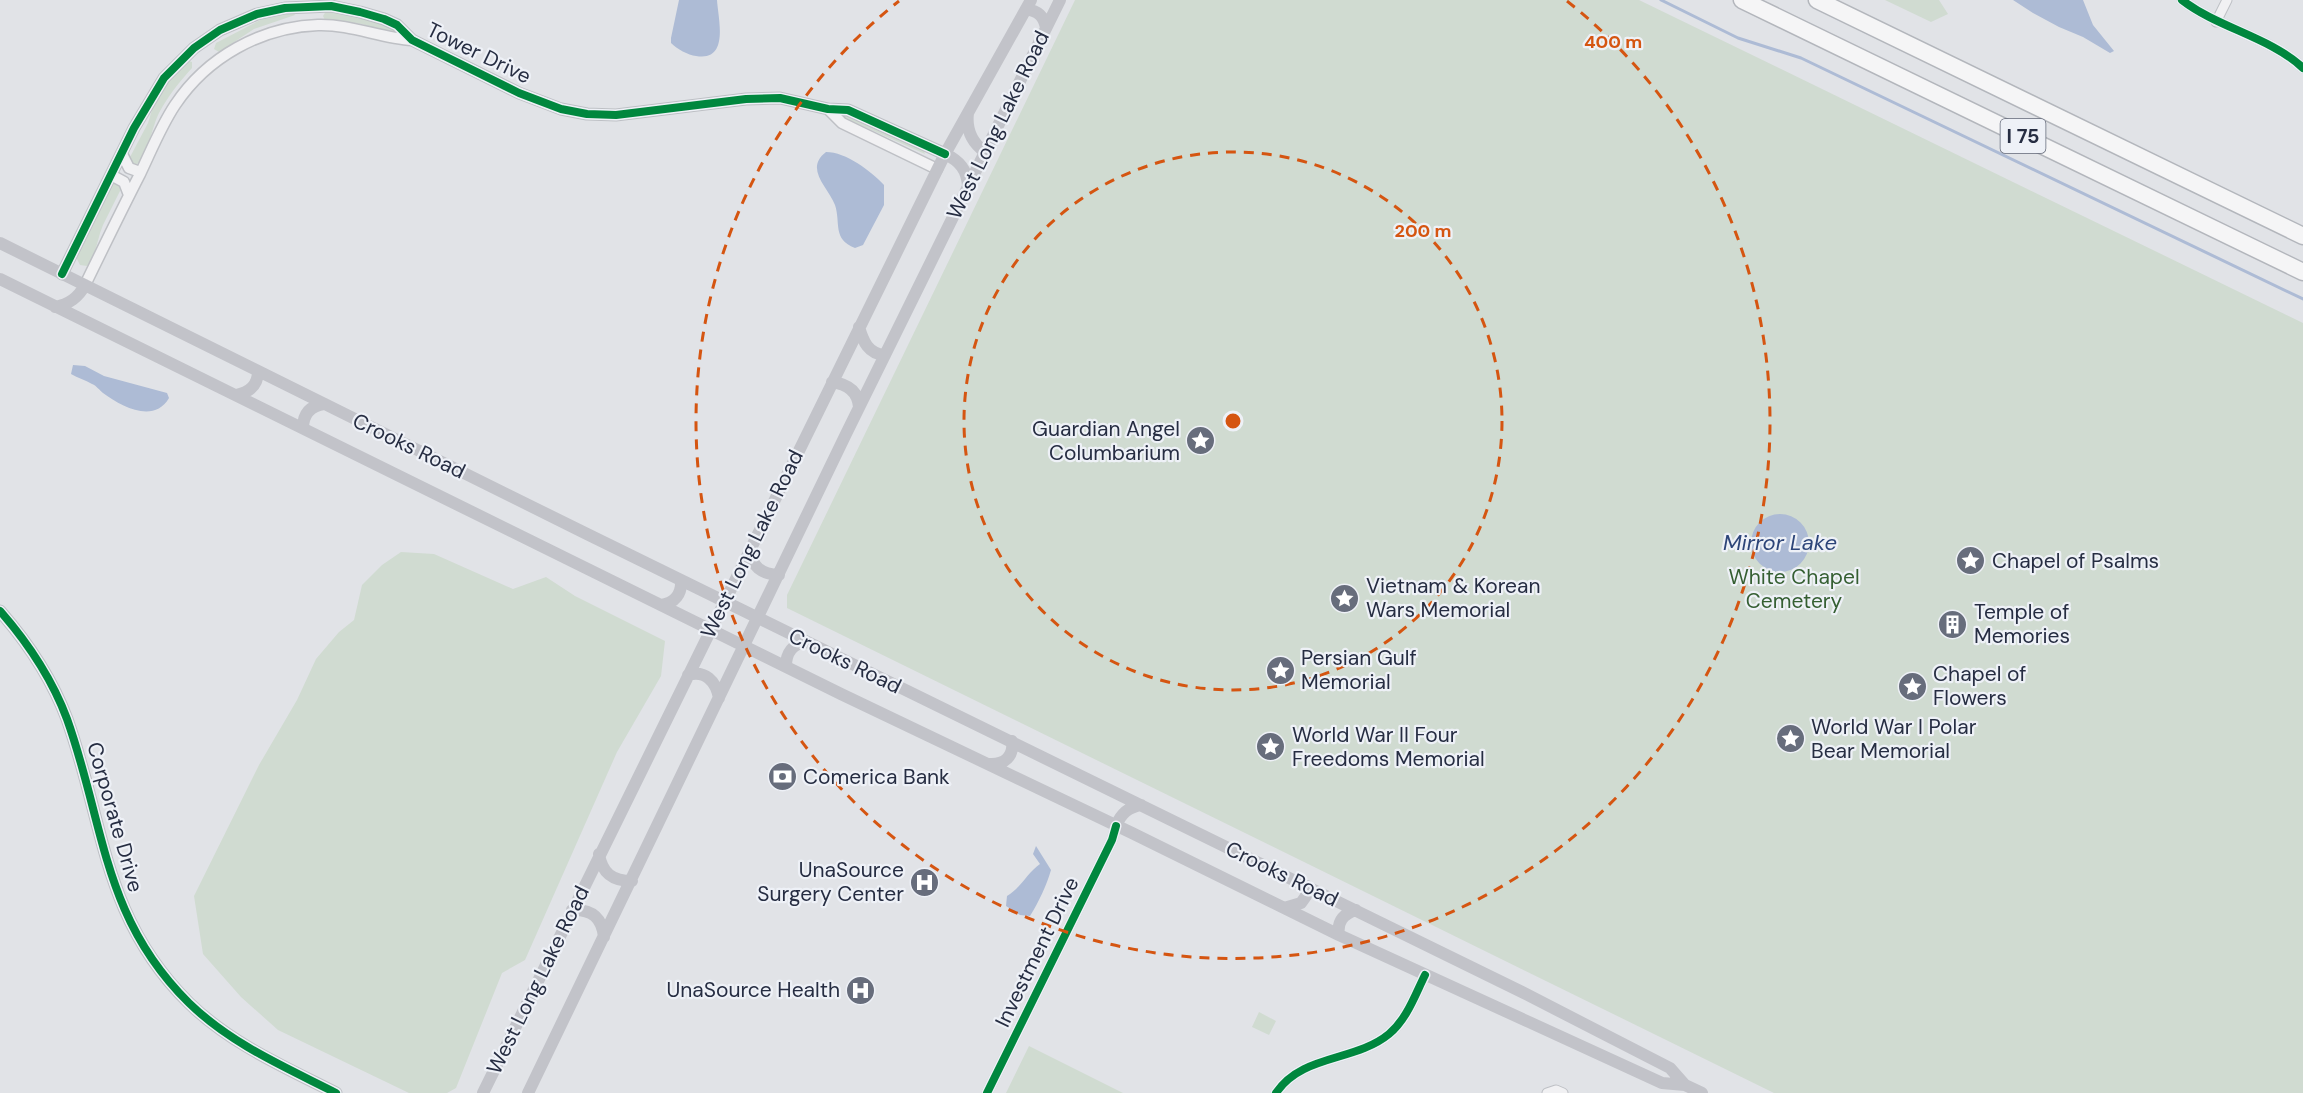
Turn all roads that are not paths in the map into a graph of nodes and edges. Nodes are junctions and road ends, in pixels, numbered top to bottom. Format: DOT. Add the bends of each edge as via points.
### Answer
graph roads {
  1 [pos="1060,0"];
  2 [pos="1742,0"];
  3 [pos="1817,0"];
  4 [pos="2182,0"];
  5 [pos="2227,0"];
  6 [pos="1029,4"];
  7 [pos="2216,22"];
  8 [pos="1046,28"];
  9 [pos="412,40"];
  10 [pos="2303,68"];
  11 [pos="828,109"];
  12 [pos="968,112"];
  13 [pos="985,152"];
  14 [pos="122,154"];
  15 [pos="945,154"];
  16 [pos="937,169"];
  17 [pos="140,172"];
  18 [pos="111,175"];
  19 [pos="968,186"];
  20 [pos="129,195"];
  21 [pos="2303,236"];
  22 [pos="0,243"];
  23 [pos="2303,272"];
  24 [pos="62,274"];
  25 [pos="0,279"];
  26 [pos="85,285"];
  27 [pos="55,306"];
  28 [pos="859,327"];
  29 [pos="885,355"];
  30 [pos="258,371"];
  31 [pos="832,382"];
  32 [pos="236,395"];
  33 [pos="324,404"];
  34 [pos="859,407"];
  35 [pos="303,428"];
  36 [pos="751,547"];
  37 [pos="779,575"];
  38 [pos="681,580"];
  39 [pos="724,601"];
  40 [pos="661,605"];
  41 [pos="0,611"];
  42 [pos="758,618"];
  43 [pos="710,629"];
  44 [pos="807,642"];
  45 [pos="744,646"];
  46 [pos="786,666"];
  47 [pos="687,675"];
  48 [pos="719,698"];
  49 [pos="1012,741"];
  50 [pos="988,764"];
  51 [pos="1142,805"];
  52 [pos="1116,826"];
  53 [pos="599,854"];
  54 [pos="632,881"];
  55 [pos="1307,886"];
  56 [pos="1284,908"];
  57 [pos="572,910"];
  58 [pos="1356,910"];
  59 [pos="1339,935"];
  60 [pos="604,937"];
  61 [pos="1425,975"];
  62 [pos="1522,992"];
  63 [pos="1504,1010"];
  64 [pos="1685,1085"];
  65 [pos="336,1093"];
  66 [pos="483,1093"];
  67 [pos="528,1093"];
  68 [pos="987,1093"];
  69 [pos="1276,1093"];
  70 [pos="1547,1093"];
  71 [pos="1563,1093"];
  72 [pos="1702,1093"];
  1 -- 8 [label="main road, West Long Lake Road"];
  2 -- 23 [label="highway, I 75"];
  3 -- 21 [label="highway, I 75"];
  4 -- 7 [label="street"];
  5 -- 7 [label="street"];
  6 -- 8 [label="main road" via="1042,17"];
  6 -- 12 [label="main road, West Long Lake Road"];
  7 -- 10 [label="street" via="2289,57"];
  8 -- 13 [label="main road, West Long Lake Road"];
  9 -- 11 [label="street, Tower Drive" via="534,100 576,112 623,114 765,98 794,100"];
  9 -- 14 [label="street, Tower Drive" via="397,26 346,8 300,6 245,18 208,38 173,67 156,89"];
  9 -- 17 [label="street, Tower Drive" via="391,39 355,28 318,26 282,30 250,41 219,59 190,86 166,120"];
  11 -- 15 [label="street, Tower Drive" via="848,110"];
  11 -- 16 [label="street, Tower Drive" via="842,123"];
  12 -- 13 [label="main road" via="971,137"];
  12 -- 15 [label="main road, West Long Lake Road"];
  13 -- 19 [label="main road, West Long Lake Road"];
  14 -- 17 [label="street" via="129,168"];
  14 -- 18 [label="street, Tower Drive"];
  15 -- 16 [label="main road, West Long Lake Road"];
  15 -- 19 [label="main road" via="963,167"];
  16 -- 28 [label="main road, West Long Lake Road"];
  17 -- 20 [label="street, Tower Drive"];
  18 -- 20 [label="street" via="123,182"];
  18 -- 24 [label="street, Tower Drive"];
  19 -- 29 [label="main road, West Long Lake Road"];
  20 -- 26 [label="street, Tower Drive"];
  22 -- 24 [label="main road, Crooks Road"];
  24 -- 26 [label="main road, Crooks Road"];
  25 -- 27 [label="main road, Crooks Road"];
  26 -- 27 [label="main road" via="73,300"];
  26 -- 30 [label="main road, Crooks Road"];
  27 -- 32 [label="main road, Crooks Road"];
  28 -- 29 [label="main road" via="868,348"];
  28 -- 31 [label="main road, West Long Lake Road"];
  29 -- 34 [label="main road, West Long Lake Road"];
  30 -- 32 [label="main road" via="253,387"];
  30 -- 33 [label="main road, Crooks Road"];
  31 -- 34 [label="main road" via="851,388"];
  31 -- 36 [label="main road, West Long Lake Road"];
  32 -- 35 [label="main road, Crooks Road"];
  33 -- 35 [label="main road" via="306,414"];
  33 -- 38 [label="main road, Crooks Road"];
  34 -- 37 [label="main road, West Long Lake Road"];
  35 -- 40 [label="main road, Crooks Road"];
  36 -- 37 [label="main road" via="757,568"];
  36 -- 39 [label="main road, West Long Lake Road"];
  37 -- 42 [label="main road, West Long Lake Road"];
  38 -- 39 [label="main road, Crooks Road"];
  38 -- 40 [label="main road" via="676,598"];
  39 -- 42 [label="main road, Crooks Road"];
  39 -- 43 [label="main road, West Long Lake Road"];
  40 -- 43 [label="main road, Crooks Road"];
  41 -- 65 [label="street, Corporate Drive" via="36,658 60,703 113,882 133,929 150,956 190,1004 225,1033"];
  42 -- 44 [label="main road, Crooks Road"];
  42 -- 45 [label="main road, West Long Lake Road"];
  43 -- 45 [label="main road, Crooks Road"];
  43 -- 47 [label="main road, West Long Lake Road"];
  44 -- 46 [label="main road" via="791,650"];
  44 -- 49 [label="main road, Crooks Road"];
  45 -- 46 [label="main road, Crooks Road"];
  45 -- 48 [label="main road, West Long Lake Road"];
  46 -- 50 [label="main road, Crooks Road"];
  47 -- 48 [label="main road" via="709,678"];
  47 -- 53 [label="main road, West Long Lake Road"];
  48 -- 54 [label="main road, West Long Lake Road"];
  49 -- 50 [label="main road" via="1007,760"];
  49 -- 51 [label="main road, Crooks Road"];
  50 -- 52 [label="main road, Crooks Road"];
  51 -- 52 [label="main road" via="1126,810"];
  51 -- 55 [label="main road, Crooks Road"];
  52 -- 56 [label="main road, Crooks Road"];
  52 -- 68 [label="street, Investment Drive"];
  53 -- 54 [label="main road" via="608,875 619,881"];
  53 -- 57 [label="main road, West Long Lake Road"];
  54 -- 60 [label="main road, West Long Lake Road"];
  55 -- 56 [label="main road" via="1301,903"];
  55 -- 58 [label="main road, Crooks Road"];
  56 -- 59 [label="main road, Crooks Road"];
  57 -- 60 [label="main road" via="595,915"];
  57 -- 66 [label="main road, West Long Lake Road"];
  58 -- 59 [label="main road" via="1341,919"];
  58 -- 62 [label="main road, Crooks Road"];
  59 -- 61 [label="main road, Crooks Road"];
  60 -- 67 [label="main road, West Long Lake Road"];
  61 -- 63 [label="main road, Crooks Road"];
  61 -- 69 [label="street" via="1406,1015 1389,1034 1373,1044 1298,1071"];
  62 -- 63 [label="main road" via="1517,1007"];
  62 -- 64 [label="main road, Crooks Road" via="1670,1068"];
  63 -- 64 [label="main road, Crooks Road" via="1662,1083"];
  64 -- 72 [label="main road, Crooks Road"];
  70 -- 71 [label="street"];
}
